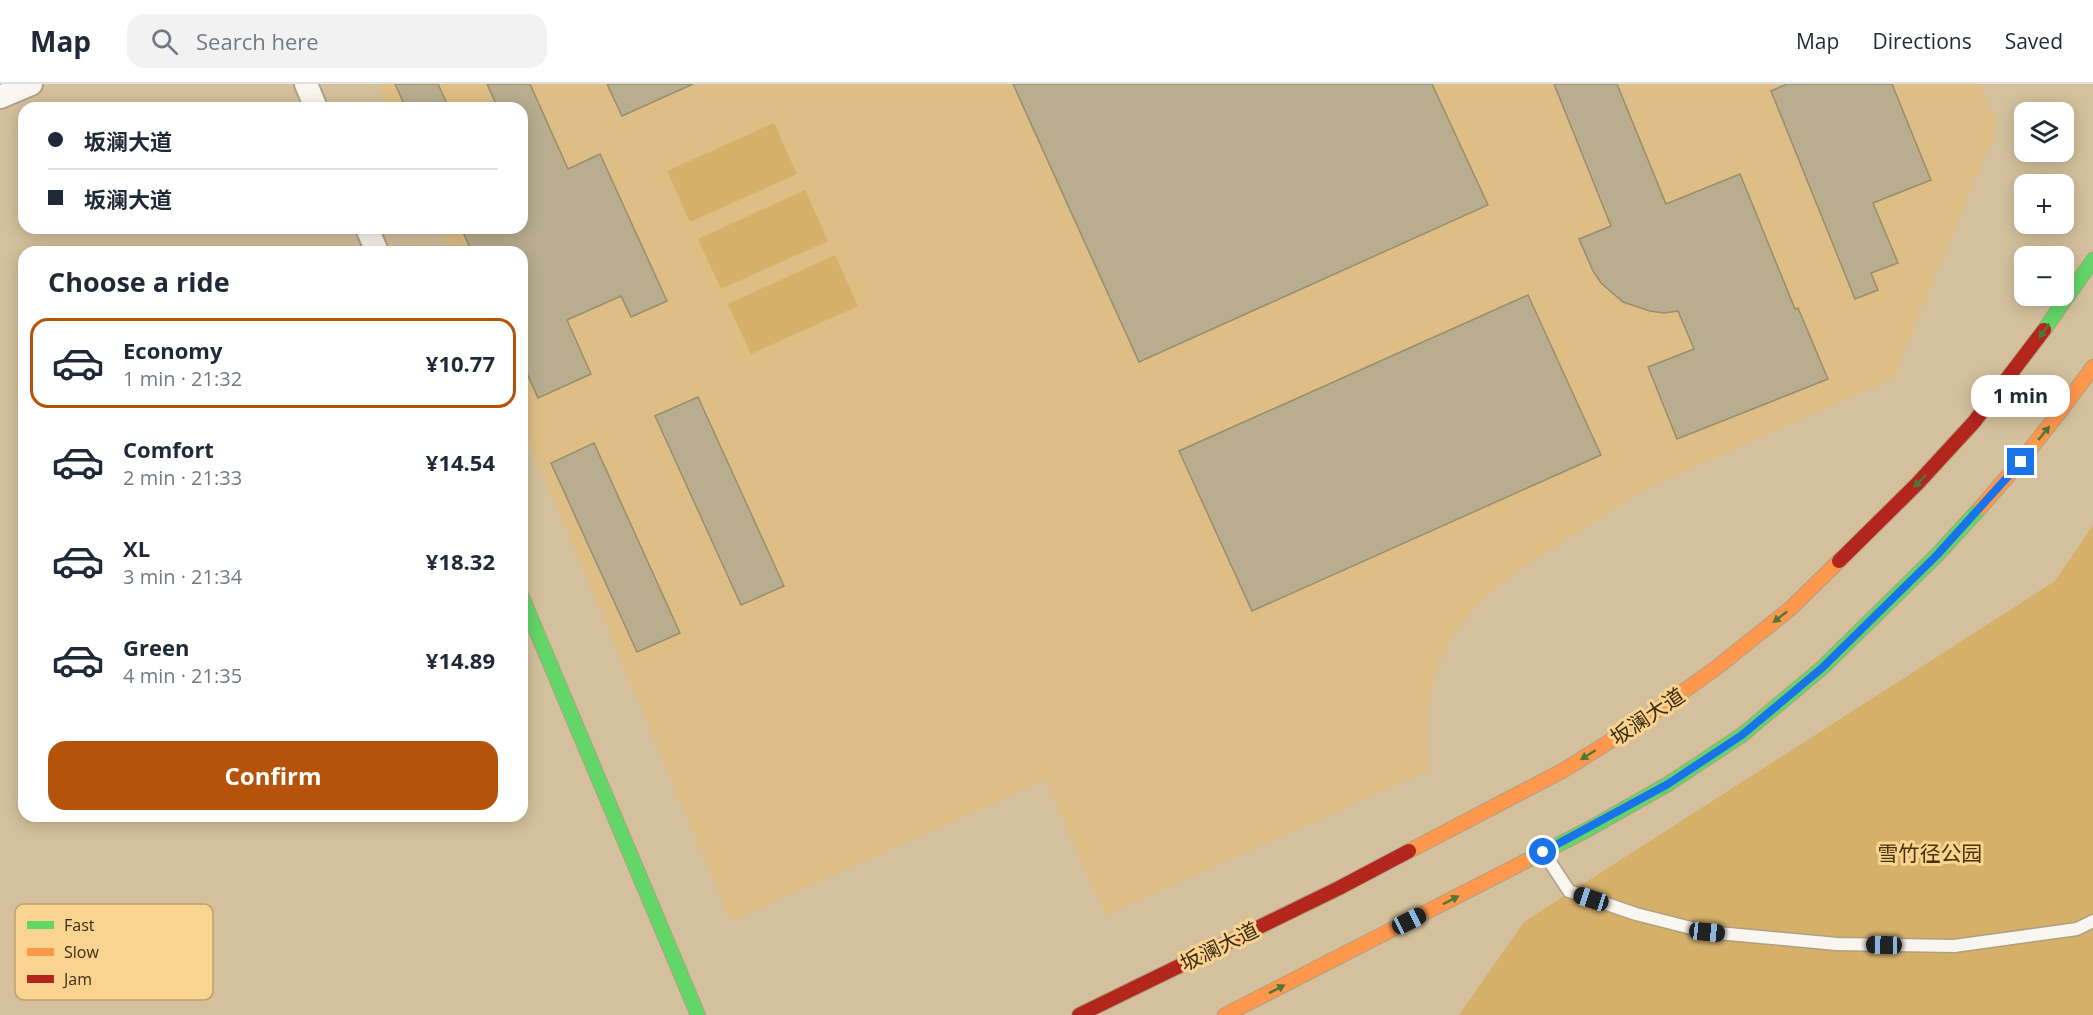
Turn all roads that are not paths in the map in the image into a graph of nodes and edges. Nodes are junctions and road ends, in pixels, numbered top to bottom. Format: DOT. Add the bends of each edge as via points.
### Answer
graph roads {
  1 [pos="31,84"];
  2 [pos="306,84"];
  3 [pos="0,97"];
  4 [pos="314,102"];
  5 [pos="2093,252"];
  6 [pos="2093,260"];
  7 [pos="2077,283"];
  8 [pos="2093,367"];
  9 [pos="2093,381"];
  10 [pos="2064,408"];
  11 [pos="528,611"];
  12 [pos="1543,852"];
  13 [pos="2093,921"];
  14 [pos="698,1015"];
  15 [pos="1079,1015"];
  16 [pos="1225,1015"];
  1 -- 3 [label="street"];
  2 -- 4 [label="street"];
  5 -- 7 [label="main road"];
  6 -- 7 [label="main road, 坂澜大道"];
  7 -- 15 [label="main road, 坂澜大道, one-way" via="1981,413 1917,484 1790,609 1716,668 1564,770 1339,888"];
  8 -- 10 [label="main road"];
  9 -- 10 [label="main road"];
  12 -- 10 [label="main road, one-way" via="1705,760 1742,735 1822,668 1937,555"];
  11 -- 14 [label="main road"];
  12 -- 13 [label="lane" via="1569,891 1707,932 1837,944 1954,946 2077,928"];
  16 -- 12 [label="main road, one-way"];
}
